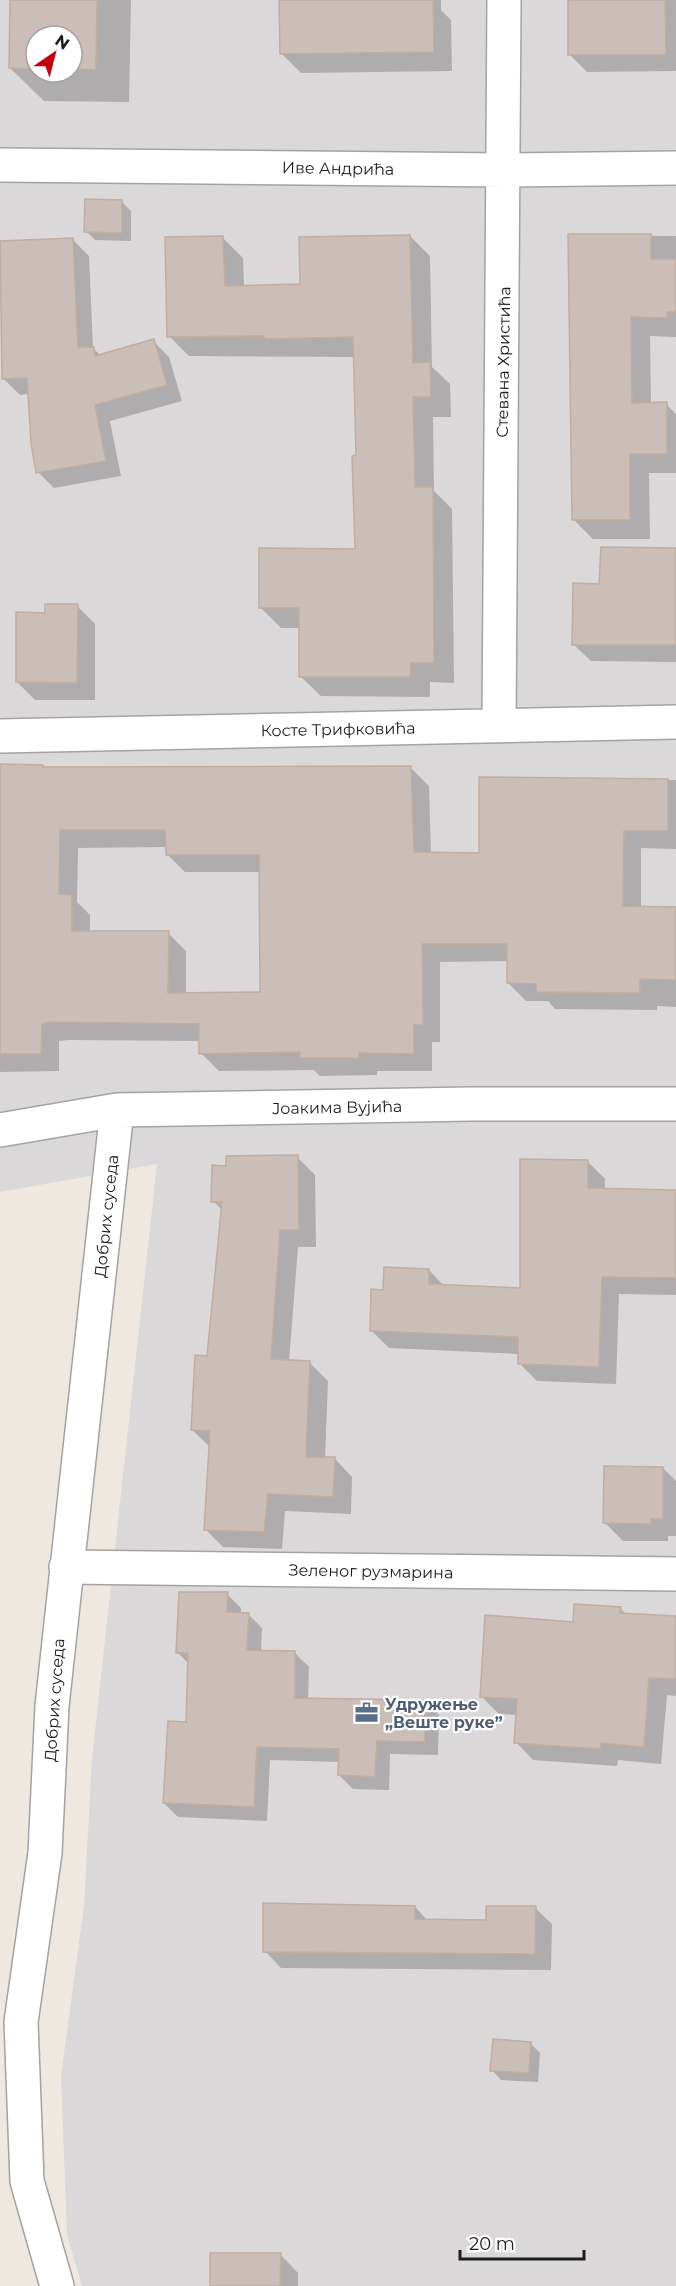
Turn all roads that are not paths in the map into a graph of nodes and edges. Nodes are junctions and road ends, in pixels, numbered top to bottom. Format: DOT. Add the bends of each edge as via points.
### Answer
graph roads {
  1 [pos="504,0"];
  2 [pos="0,165"];
  3 [pos="676,168"];
  4 [pos="504,170"];
  5 [pos="676,722"];
  6 [pos="499,724"];
  7 [pos="0,736"];
  8 [pos="676,1104"];
  9 [pos="117,1110"];
  10 [pos="0,1130"];
  11 [pos="66,1567"];
  12 [pos="676,1574"];
  13 [pos="57,2286"];
  1 -- 4 [label="street, Стевана Христића"];
  2 -- 4 [label="street, Иве Андрића"];
  3 -- 4 [label="street, Иве Андрића"];
  4 -- 6 [label="street, Стевана Христића"];
  5 -- 6 [label="street, Косте Трифковића"];
  6 -- 7 [label="street, Косте Трифковића"];
  8 -- 9 [label="street, Јоакима Вујића"];
  9 -- 10 [label="street, Јоакима Вујића"];
  9 -- 11 [label="street, Добрих суседа"];
  11 -- 12 [label="street, Зеленог рузмарина"];
  11 -- 13 [label="street, Добрих суседа" via="52,1706 45,1852 21,2022 27,2181"];
}
